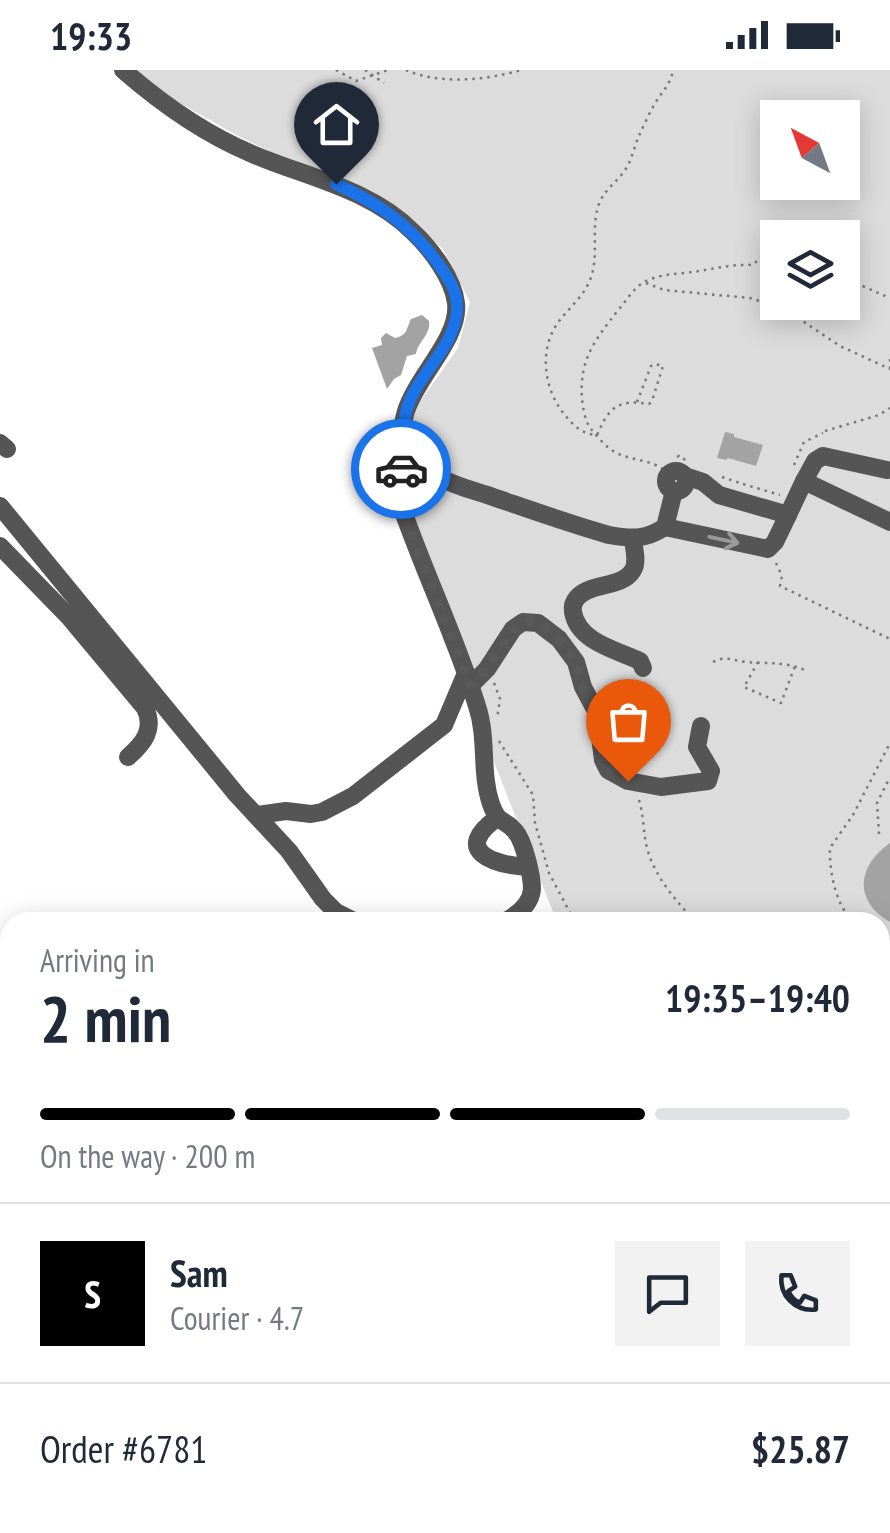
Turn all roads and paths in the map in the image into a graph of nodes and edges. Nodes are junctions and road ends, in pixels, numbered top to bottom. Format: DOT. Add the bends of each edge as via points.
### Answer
graph roads {
  1 [pos="123,70"];
  2 [pos="336,70"];
  3 [pos="365,70"];
  4 [pos="388,70"];
  5 [pos="406,70"];
  6 [pos="521,70"];
  7 [pos="673,70"];
  8 [pos="372,75"];
  9 [pos="384,83"];
  10 [pos="760,257"];
  11 [pos="645,282"];
  12 [pos="860,284"];
  13 [pos="890,298"];
  14 [pos="890,354"];
  15 [pos="890,369"];
  16 [pos="637,402"];
  17 [pos="890,408"];
  18 [pos="823,433"];
  19 [pos="597,436"];
  20 [pos="413,455"];
  21 [pos="814,462"];
  22 [pos="887,470"];
  23 [pos="798,478"];
  24 [pos="676,480"];
  25 [pos="743,484"];
  26 [pos="786,506"];
  27 [pos="2,511"];
  28 [pos="890,522"];
  29 [pos="665,528"];
  30 [pos="633,540"];
  31 [pos="0,546"];
  32 [pos="768,549"];
  33 [pos="890,639"];
  34 [pos="713,662"];
  35 [pos="758,662"];
  36 [pos="794,666"];
  37 [pos="643,668"];
  38 [pos="805,670"];
  39 [pos="473,677"];
  40 [pos="701,726"];
  41 [pos="495,727"];
  42 [pos="496,734"];
  43 [pos="890,742"];
  44 [pos="128,757"];
  45 [pos="890,777"];
  46 [pos="628,781"];
  47 [pos="258,815"];
  48 [pos="497,818"];
  49 [pos="879,834"];
  50 [pos="528,866"];
  51 [pos="336,912"];
  52 [pos="520,912"];
  53 [pos="570,912"];
  54 [pos="687,912"];
  55 [pos="845,912"];
  1 -- 20 [label="street" via="220,140 373,202 414,232 441,267 454,291 456,316 406,412 404,435"];
  2 -- 8 [label="path" via="356,82"];
  3 -- 8 [label="path"];
  4 -- 8 [label="path"];
  5 -- 6 [label="path" via="469,79"];
  7 -- 19 [label="path" via="628,165 603,194 589,282 555,327 546,356 550,392 573,424"];
  8 -- 9 [label="path"];
  10 -- 11 [label="path" via="753,264"];
  11 -- 15 [label="path" via="783,308"];
  11 -- 19 [label="path" via="586,358 582,405"];
  12 -- 13 [label="path"];
  14 -- 15 [label="path"];
  16 -- 16 [label="path" via="652,401 663,366 651,366"];
  16 -- 19 [label="path" via="609,412"];
  17 -- 18 [label="path"];
  18 -- 21 [label="path" via="812,446"];
  18 -- 23 [label="path" via="804,442"];
  19 -- 24 [label="path" via="616,453 649,461"];
  20 -- 30 [label="street" via="446,481"];
  20 -- 39 [label="street" via="394,484"];
  21 -- 22 [label="street" via="823,456"];
  21 -- 23 [label="street"];
  23 -- 26 [label="street"];
  23 -- 28 [label="street"];
  24 -- 26 [label="street"];
  24 -- 29 [label="street"];
  25 -- 26 [label="path"];
  26 -- 32 [label="street"];
  27 -- 47 [label="street"];
  29 -- 30 [label="street"];
  29 -- 32 [label="street, one-way"];
  30 -- 37 [label="street" via="636,565 630,575 587,590 573,610 592,640"];
  31 -- 44 [label="street" via="145,708 147,736"];
  32 -- 33 [label="path" via="780,586"];
  34 -- 35 [label="path"];
  35 -- 36 [label="path"];
  35 -- 36 [label="path" via="744,687 780,703"];
  36 -- 38 [label="path"];
  39 -- 41 [label="path" via="488,675 500,695"];
  39 -- 46 [label="street" via="522,622 548,629 574,657 594,704 604,764"];
  39 -- 47 [label="street" via="444,725 354,796 322,812"];
  39 -- 48 [label="street" via="486,789"];
  40 -- 46 [label="street" via="696,747 712,770 708,781 661,787"];
  42 -- 53 [label="path" via="534,796 549,872"];
  43 -- 55 [label="path" via="831,845"];
  45 -- 49 [label="path" via="877,804"];
  46 -- 54 [label="path" via="642,808 654,865"];
  47 -- 51 [label="street"];
  48 -- 50 [label="street" via="520,836"];
  48 -- 50 [label="street" via="477,837 480,851 495,863"];
  50 -- 52 [label="street" via="530,900"];
}
